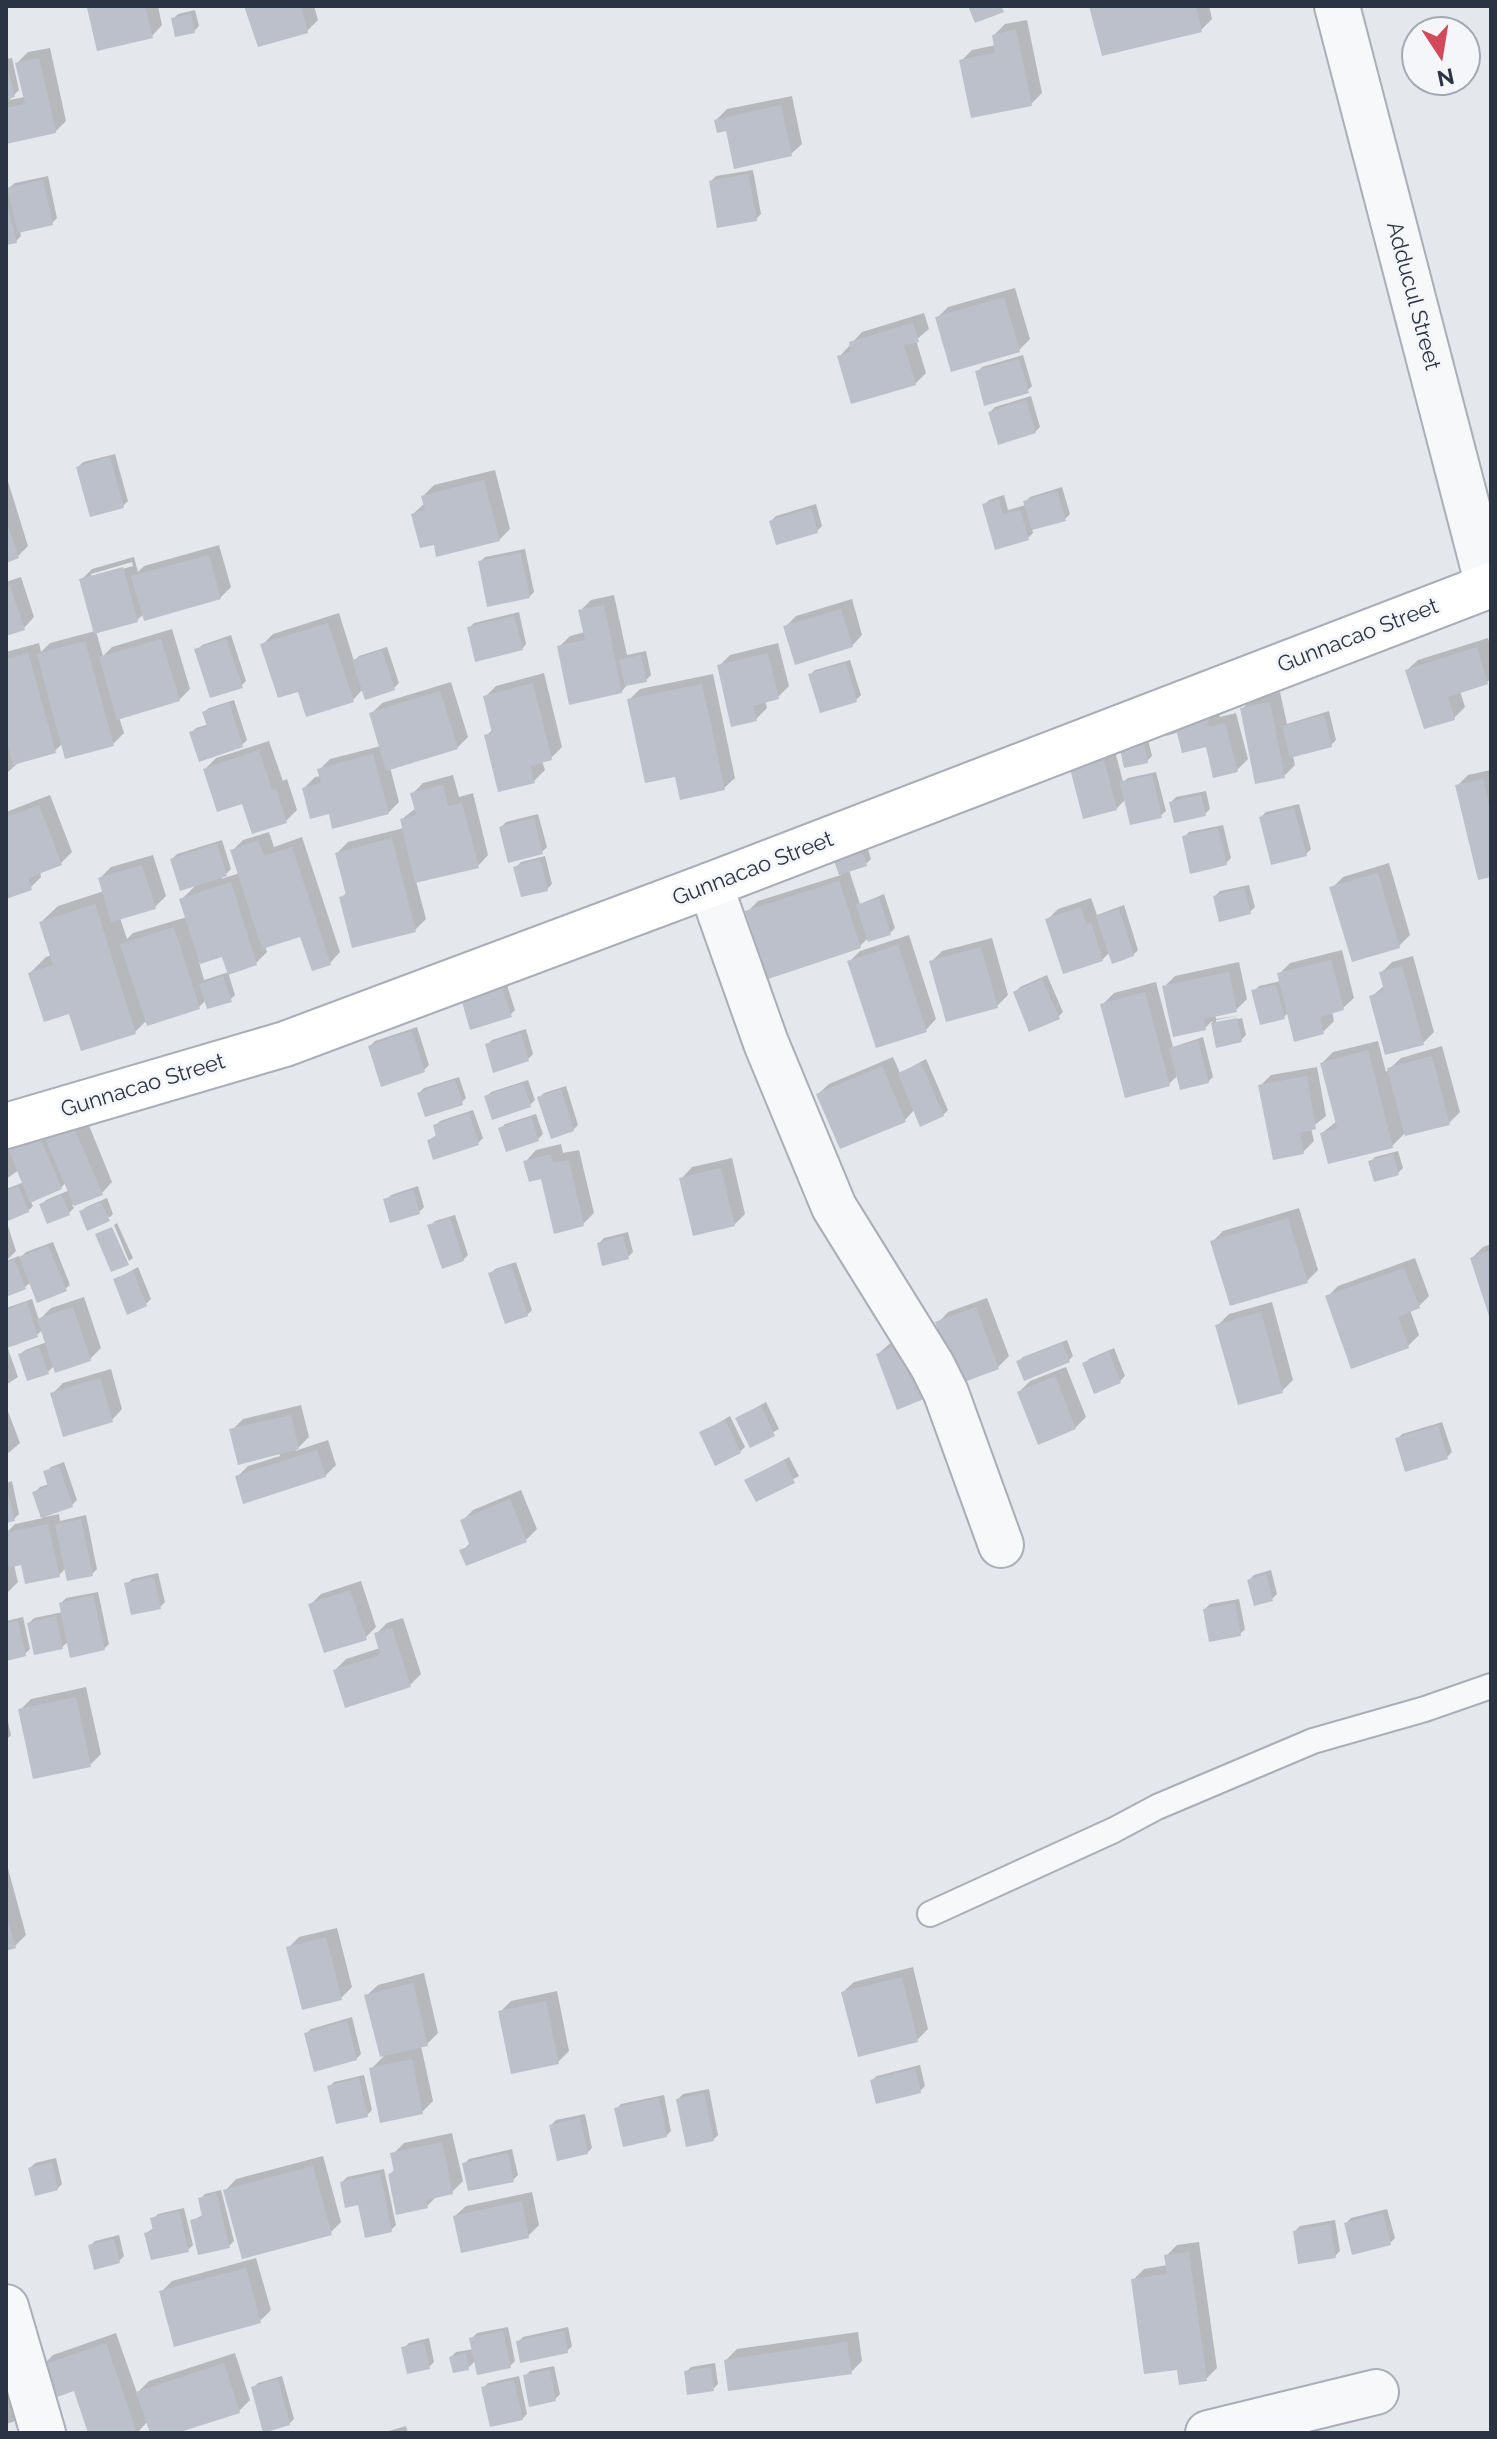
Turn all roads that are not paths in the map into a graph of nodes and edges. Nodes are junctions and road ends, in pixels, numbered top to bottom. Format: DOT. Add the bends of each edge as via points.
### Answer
graph roads {
  1 [pos="1337,6"];
  2 [pos="1490,585"];
  3 [pos="710,885"];
  4 [pos="6,1126"];
  5 [pos="1001,1545"];
  6 [pos="1491,1686"];
  7 [pos="930,1914"];
  8 [pos="6,2307"];
  9 [pos="1376,2392"];
  10 [pos="43,2433"];
  11 [pos="1208,2433"];
  1 -- 2 [label="street, Adducul Street"];
  2 -- 3 [label="street, Gunnacao Street"];
  3 -- 4 [label="street, Gunnacao Street" via="285,1044"];
  3 -- 5 [label="street" via="766,1043 834,1207 946,1393"];
  6 -- 7 [label="lane" via="1313,1741 1157,1807"];
  8 -- 10 [label="street"];
  9 -- 11 [label="street"];
}
